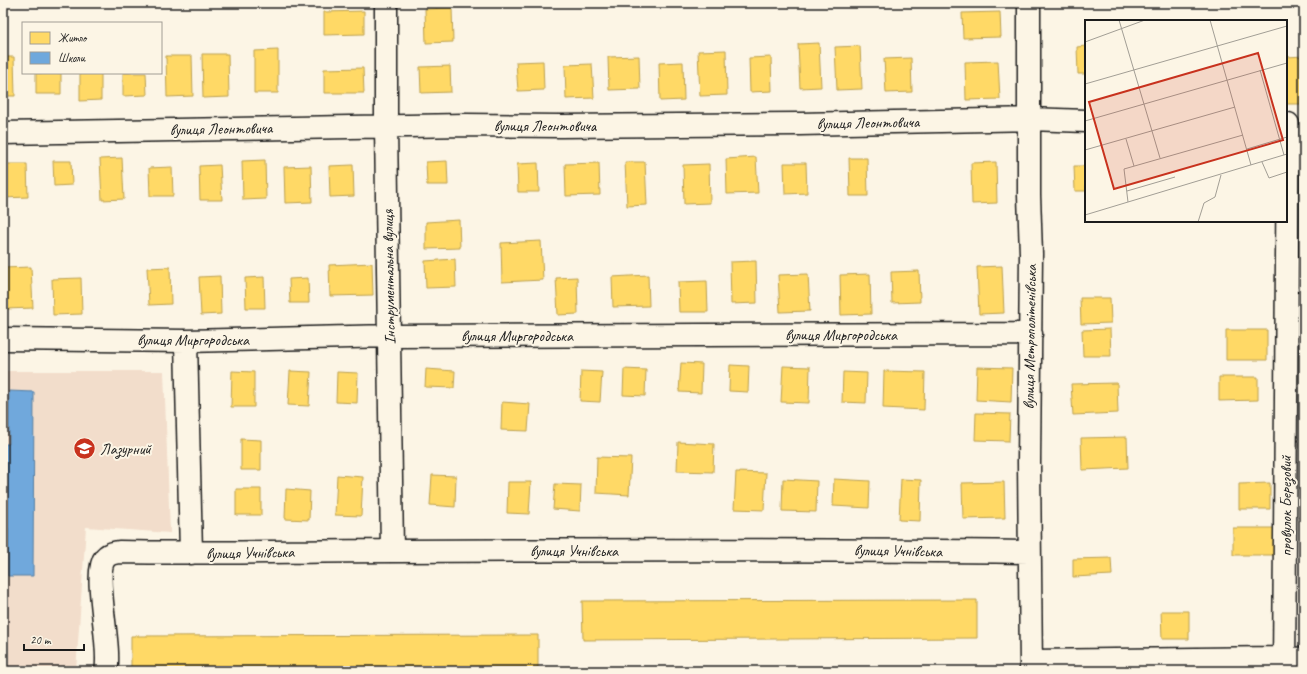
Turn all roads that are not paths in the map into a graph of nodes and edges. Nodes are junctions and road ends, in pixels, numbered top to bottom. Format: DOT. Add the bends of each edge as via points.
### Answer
graph roads {
  1 [pos="386,3"];
  2 [pos="1028,3"];
  3 [pos="1029,119"];
  4 [pos="1085,120"];
  5 [pos="1293,125"];
  6 [pos="386,126"];
  7 [pos="3,133"];
  8 [pos="1031,334"];
  9 [pos="390,336"];
  10 [pos="3,339"];
  11 [pos="186,341"];
  12 [pos="392,551"];
  13 [pos="1029,552"];
  14 [pos="191,553"];
  15 [pos="1291,662"];
  16 [pos="1031,666"];
  17 [pos="106,671"];
  1 -- 6 [label="street, Інструментальна вулиця"];
  2 -- 3 [label="street, вулиця Метрополітенівська"];
  3 -- 4 [label="street, вулиця Леонтовича"];
  3 -- 6 [label="street, вулиця Леонтовича" via="792,124"];
  3 -- 8 [label="street, вулиця Метрополітенівська"];
  5 -- 15 [label="street, провулок Березовий"];
  6 -- 7 [label="street, вулиця Леонтовича"];
  6 -- 9 [label="street, Інструментальна вулиця"];
  8 -- 9 [label="street, вулиця Миргородська"];
  8 -- 13 [label="street, вулиця Метрополітенівська"];
  9 -- 11 [label="street, вулиця Миргородська"];
  9 -- 12 [label="street, Інструментальна вулиця"];
  10 -- 11 [label="street, вулиця Миргородська"];
  11 -- 14 [label="street"];
  12 -- 13 [label="street, вулиця Учнівська"];
  12 -- 14 [label="street, вулиця Учнівська"];
  13 -- 16 [label="street, вулиця Метрополітенівська"];
  14 -- 17 [label="street, вулиця Учнівська" via="119,552 105,558 101,565 101,581"];
  15 -- 16 [label="street"];
}
